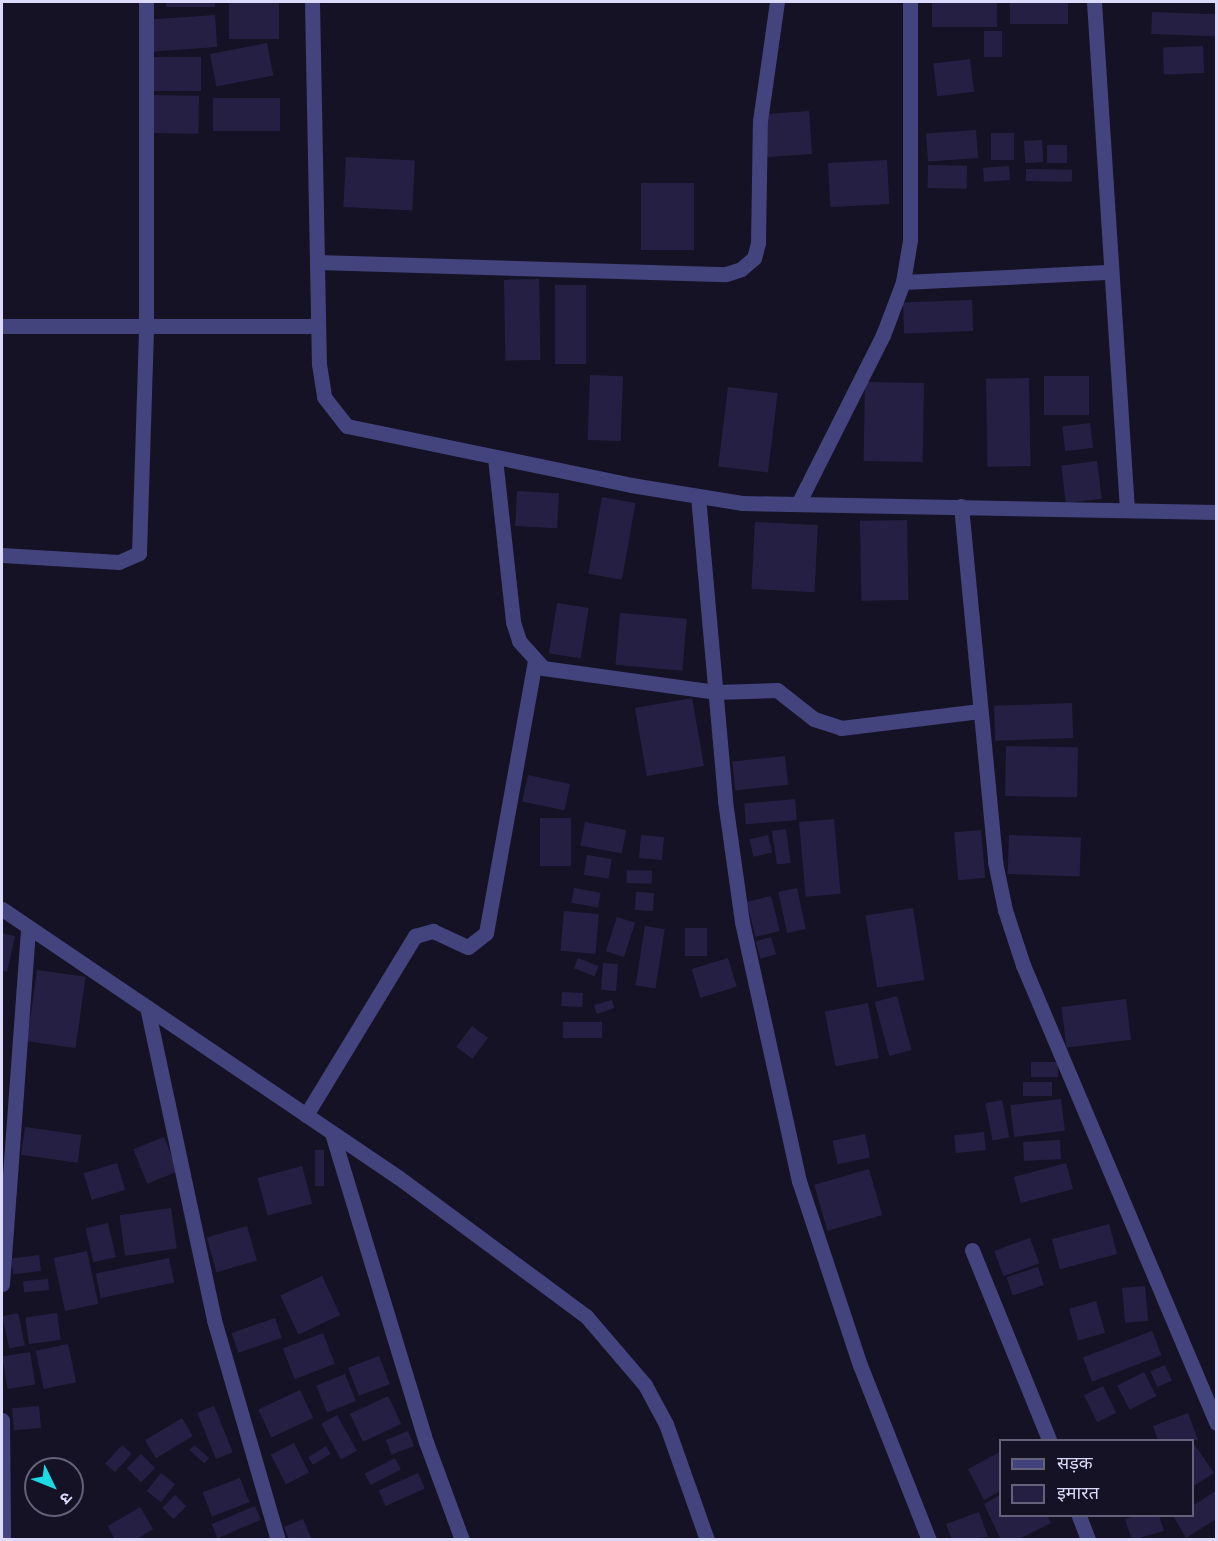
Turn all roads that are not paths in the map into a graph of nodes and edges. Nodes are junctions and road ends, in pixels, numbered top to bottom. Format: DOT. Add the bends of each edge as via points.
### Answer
graph roads {
  1 [pos="146,2"];
  2 [pos="312,2"];
  3 [pos="777,2"];
  4 [pos="910,2"];
  5 [pos="1094,2"];
  6 [pos="316,262"];
  7 [pos="1111,272"];
  8 [pos="903,282"];
  9 [pos="2,326"];
  10 [pos="146,326"];
  11 [pos="318,326"];
  12 [pos="495,458"];
  13 [pos="698,496"];
  14 [pos="798,504"];
  15 [pos="961,506"];
  16 [pos="1127,509"];
  17 [pos="1216,512"];
  18 [pos="2,555"];
  19 [pos="535,662"];
  20 [pos="715,692"];
  21 [pos="980,711"];
  22 [pos="2,909"];
  23 [pos="28,927"];
  24 [pos="147,1007"];
  25 [pos="306,1115"];
  26 [pos="332,1133"];
  27 [pos="972,1250"];
  28 [pos="2,1284"];
  29 [pos="2,1420"];
  30 [pos="1216,1423"];
  31 [pos="1049,1439"];
  32 [pos="1080,1517"];
  33 [pos="3,1539"];
  34 [pos="278,1539"];
  35 [pos="462,1539"];
  36 [pos="707,1539"];
  37 [pos="929,1539"];
  38 [pos="1088,1539"];
  1 -- 10 [label="street"];
  2 -- 6 [label="street"];
  3 -- 6 [label="street" via="760,121 758,243 754,258 741,269 726,274"];
  4 -- 8 [label="street" via="910,240"];
  5 -- 7 [label="street"];
  6 -- 11 [label="street"];
  7 -- 8 [label="street"];
  7 -- 16 [label="street"];
  8 -- 14 [label="street" via="883,334"];
  9 -- 10 [label="street"];
  10 -- 11 [label="street"];
  10 -- 18 [label="street" via="139,554 119,562"];
  11 -- 12 [label="street" via="324,397 348,426"];
  12 -- 13 [label="street"];
  12 -- 19 [label="street" via="513,622 519,641"];
  13 -- 14 [label="street"];
  13 -- 20 [label="street"];
  14 -- 15 [label="street"];
  15 -- 16 [label="street"];
  15 -- 21 [label="street"];
  16 -- 17 [label="street"];
  19 -- 20 [label="street" via="554,671"];
  19 -- 25 [label="street" via="486,933 468,947 433,931 415,936"];
  20 -- 21 [label="street" via="777,690 814,719 841,728"];
  20 -- 37 [label="street" via="741,922 799,1181 860,1365"];
  21 -- 30 [label="street" via="995,862 1023,965"];
  22 -- 23 [label="street"];
  23 -- 24 [label="street"];
  23 -- 28 [label="street"];
  24 -- 25 [label="street"];
  24 -- 34 [label="street" via="214,1320"];
  25 -- 26 [label="street"];
  26 -- 35 [label="street" via="426,1442"];
  26 -- 36 [label="street" via="586,1316 618,1349 666,1424"];
  27 -- 31 [label="street"];
  29 -- 33 [label="street"];
  32 -- 38 [label="street"];
}
